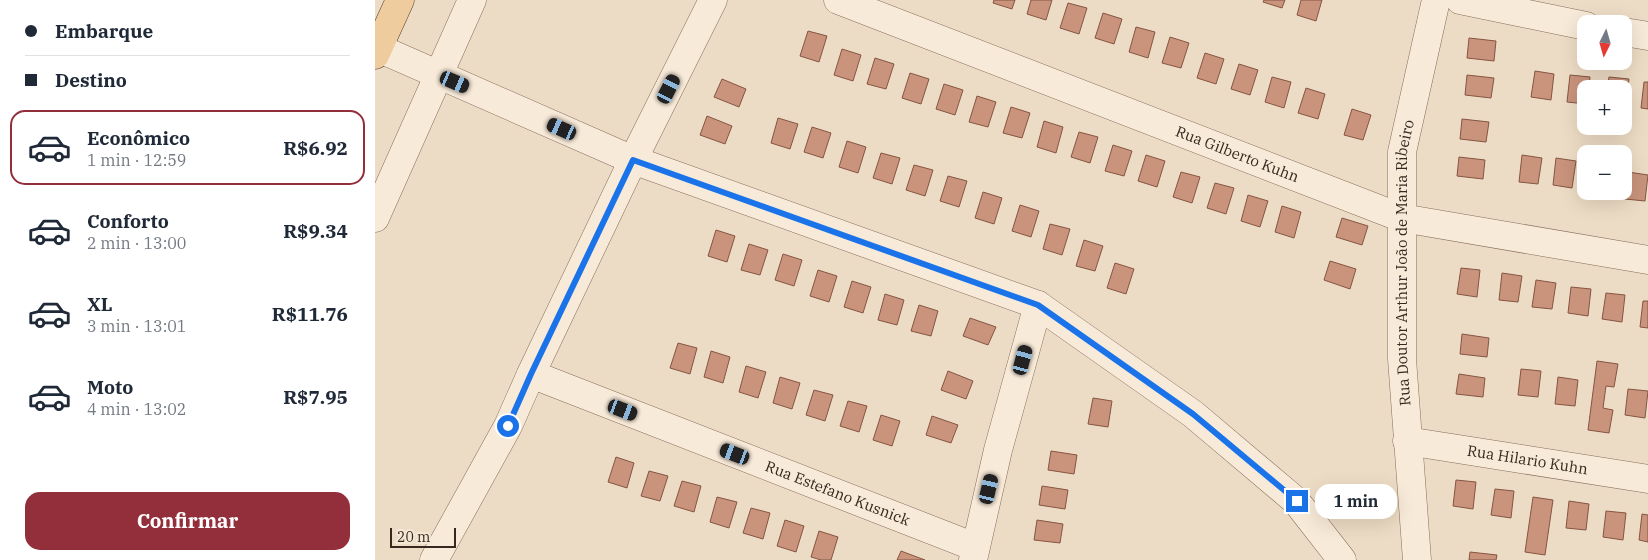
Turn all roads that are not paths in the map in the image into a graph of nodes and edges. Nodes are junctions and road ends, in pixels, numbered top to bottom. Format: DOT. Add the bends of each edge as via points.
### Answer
graph roads {
  1 [pos="400,0"];
  2 [pos="472,0"];
  3 [pos="713,0"];
  4 [pos="838,0"];
  5 [pos="1436,0"];
  6 [pos="1460,0"];
  7 [pos="1577,24"];
  8 [pos="1633,34"];
  9 [pos="1648,36"];
  10 [pos="376,49"];
  11 [pos="437,74"];
  12 [pos="633,160"];
  13 [pos="375,218"];
  14 [pos="1402,218"];
  15 [pos="1648,260"];
  16 [pos="1038,305"];
  17 [pos="531,374"];
  18 [pos="1407,441"];
  19 [pos="1648,479"];
  20 [pos="974,554"];
  21 [pos="434,560"];
  22 [pos="1342,560"];
  23 [pos="1417,560"];
  1 -- 10 [label="main road"];
  2 -- 11 [label="street"];
  3 -- 12 [label="street"];
  4 -- 14 [label="street, Rua Gilberto Kuhn"];
  5 -- 14 [label="street, Rua Doutor Arthur João de Maria Ribeiro" via="1402,152"];
  6 -- 7 [label="street"];
  8 -- 9 [label="street"];
  10 -- 11 [label="street"];
  11 -- 12 [label="street"];
  11 -- 13 [label="street"];
  12 -- 16 [label="street"];
  12 -- 17 [label="street"];
  14 -- 15 [label="street, Rua Gilberto Kuhn"];
  14 -- 18 [label="street, Rua Doutor Arthur João de Maria Ribeiro" via="1402,359"];
  16 -- 20 [label="street" via="998,450"];
  16 -- 22 [label="street" via="1193,414 1297,501"];
  17 -- 20 [label="street, Rua Estefano Kusnick"];
  17 -- 21 [label="street" via="508,426"];
  18 -- 19 [label="street, Rua Hilario Kuhn"];
  18 -- 23 [label="street, Rua Doutor Arthur João de Maria Ribeiro"];
}
